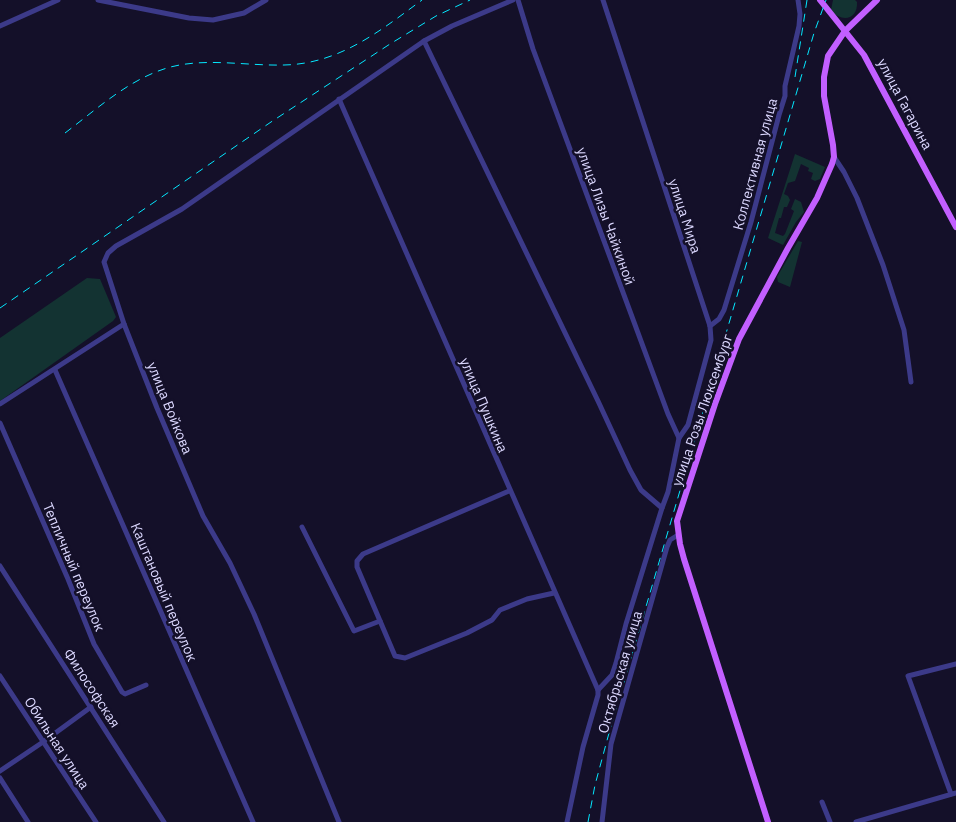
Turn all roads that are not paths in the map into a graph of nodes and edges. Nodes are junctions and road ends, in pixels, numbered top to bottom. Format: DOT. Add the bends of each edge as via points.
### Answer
graph roads {
  1 [pos="58,0"];
  2 [pos="98,0"];
  3 [pos="266,0"];
  4 [pos="512,0"];
  5 [pos="518,0"];
  6 [pos="603,0"];
  7 [pos="798,0"];
  8 [pos="820,0"];
  9 [pos="877,0"];
  10 [pos="0,26"];
  11 [pos="845,31"];
  12 [pos="424,41"];
  13 [pos="339,99"];
  14 [pos="834,157"];
  15 [pos="956,227"];
  16 [pos="124,324"];
  17 [pos="710,326"];
  18 [pos="55,370"];
  19 [pos="911,382"];
  20 [pos="0,404"];
  21 [pos="0,423"];
  22 [pos="678,438"];
  23 [pos="509,491"];
  24 [pos="662,508"];
  25 [pos="302,527"];
  26 [pos="678,535"];
  27 [pos="0,566"];
  28 [pos="554,593"];
  29 [pos="380,621"];
  30 [pos="956,664"];
  31 [pos="0,676"];
  32 [pos="146,684"];
  33 [pos="598,690"];
  34 [pos="91,707"];
  35 [pos="43,742"];
  36 [pos="0,771"];
  37 [pos="0,778"];
  38 [pos="955,793"];
  39 [pos="822,802"];
  40 [pos="28,822"];
  41 [pos="96,822"];
  42 [pos="164,822"];
  43 [pos="253,822"];
  44 [pos="339,822"];
  45 [pos="567,822"];
  46 [pos="602,822"];
  47 [pos="768,822"];
  48 [pos="830,822"];
  49 [pos="856,822"];
  1 -- 10 [label="street"];
  2 -- 3 [label="street" via="213,20 244,13"];
  4 -- 12 [label="street"];
  5 -- 22 [label="street, улица Лизы Чайкиной" via="533,49"];
  6 -- 17 [label="street, улица Мира"];
  7 -- 17 [label="street, Коллективная улица" via="799,26 785,96 751,222 724,310"];
  8 -- 11 [label="main road, улица Гагарина"];
  9 -- 11 [label="main road, улица Розы Люксембург"];
  11 -- 14 [label="main road, улица Розы Люксембург" via="828,56 824,77"];
  11 -- 15 [label="main road, улица Гагарина" via="864,55"];
  12 -- 13 [label="street"];
  12 -- 24 [label="street" via="630,470 641,490"];
  13 -- 16 [label="street, улица Войкова" via="182,209 108,253 104,262"];
  13 -- 23 [label="street, улица Пушкина"];
  14 -- 19 [label="street" via="858,198 883,264 904,330"];
  14 -- 26 [label="main road, улица Розы Люксембург" via="817,198 739,339 678,521"];
  16 -- 18 [label="street"];
  16 -- 44 [label="street, улица Войкова" via="203,516 254,614"];
  17 -- 22 [label="street, улица Мира" via="712,340 688,425"];
  18 -- 20 [label="street"];
  18 -- 43 [label="street, Каштановый переулок"];
  21 -- 32 [label="street, Тепличный переулок" via="94,644 124,694"];
  22 -- 24 [label="street"];
  23 -- 28 [label="street, улица Пушкина"];
  23 -- 29 [label="street" via="360,557 357,567"];
  24 -- 33 [label="street" via="612,675"];
  25 -- 29 [label="street" via="354,631"];
  26 -- 46 [label="street, Октябрьская улица" via="670,540 667,548 611,744"];
  26 -- 47 [label="main road, улица Розы Люксембург"];
  27 -- 34 [label="street, Философская"];
  28 -- 29 [label="street" via="500,610 492,620 467,633 405,658 395,656"];
  28 -- 33 [label="street, улица Пушкина"];
  30 -- 38 [label="street" via="908,676"];
  31 -- 35 [label="street, Обильная улица"];
  33 -- 45 [label="street"];
  34 -- 35 [label="street"];
  34 -- 42 [label="street, Философская"];
  35 -- 36 [label="street"];
  35 -- 41 [label="street, Обильная улица"];
  37 -- 40 [label="street"];
  38 -- 49 [label="street"];
  39 -- 48 [label="street"];
}
